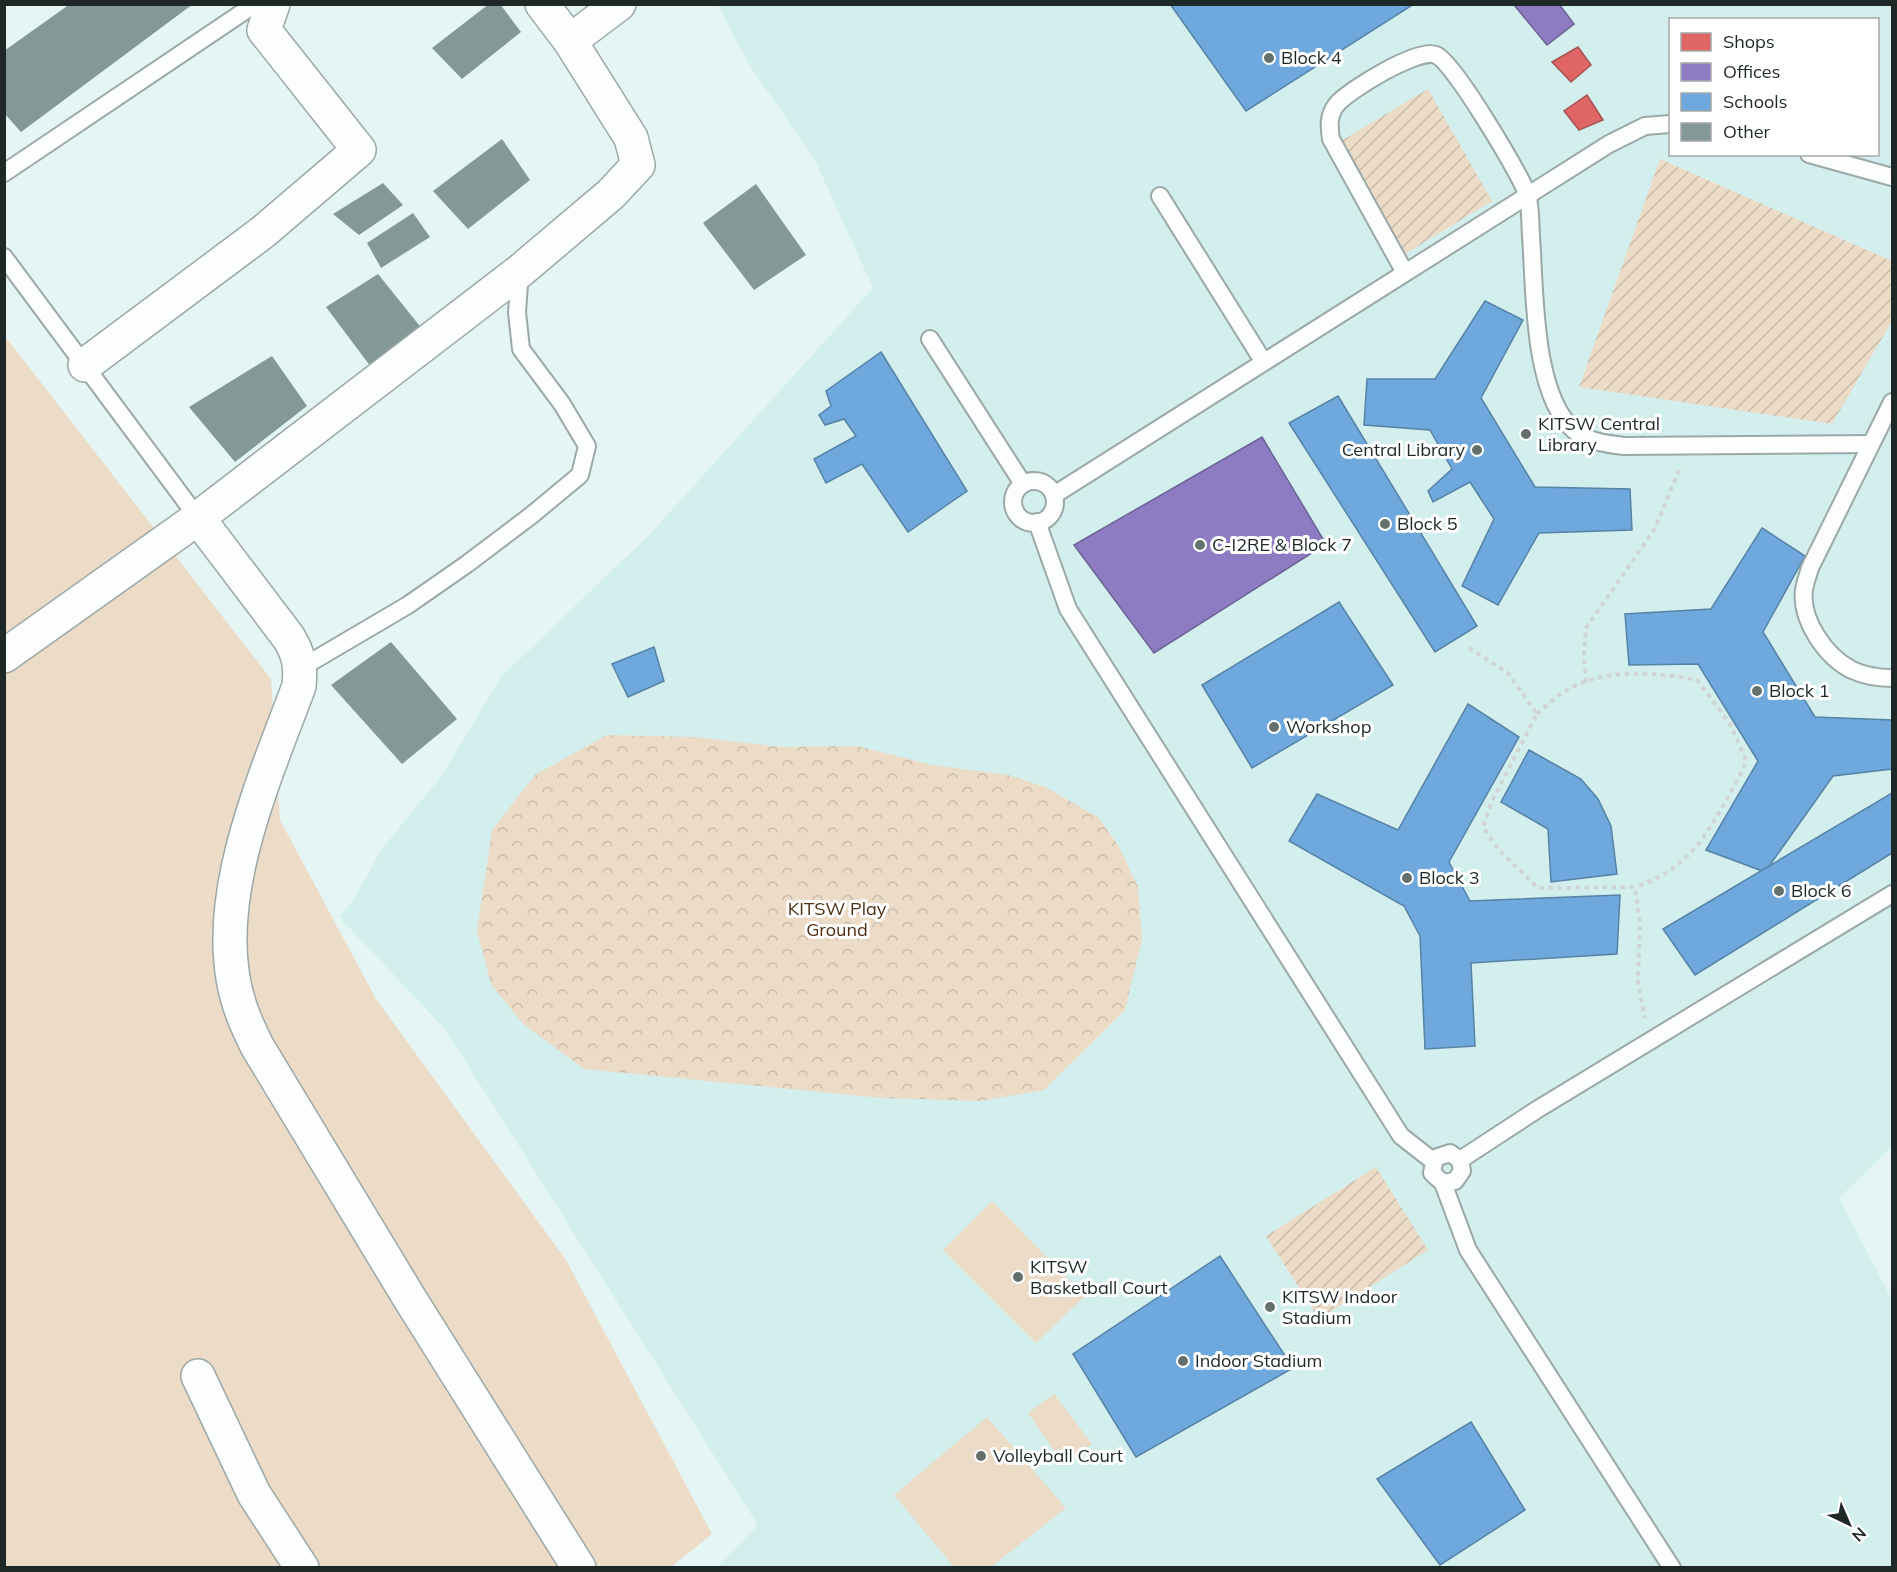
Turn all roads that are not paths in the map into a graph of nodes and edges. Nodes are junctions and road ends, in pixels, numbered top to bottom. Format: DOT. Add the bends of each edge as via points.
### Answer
graph roads {
  1 [pos="255,4"];
  2 [pos="273,4"];
  3 [pos="542,4"];
  4 [pos="619,4"];
  5 [pos="570,41"];
  6 [pos="1669,124"];
  7 [pos="1816,156"];
  8 [pos="4,173"];
  9 [pos="1893,177"];
  10 [pos="1527,193"];
  11 [pos="1160,196"];
  12 [pos="4,257"];
  13 [pos="520,271"];
  14 [pos="1404,271"];
  15 [pos="930,339"];
  16 [pos="1263,362"];
  17 [pos="85,365"];
  18 [pos="1893,402"];
  19 [pos="1871,444"];
  20 [pos="1023,484"];
  21 [pos="1054,495"];
  22 [pos="198,518"];
  23 [pos="1037,522"];
  24 [pos="4,656"];
  25 [pos="301,668"];
  26 [pos="1893,678"];
  27 [pos="1893,894"];
  28 [pos="1460,1160"];
  29 [pos="1433,1161"];
  30 [pos="1443,1184"];
  31 [pos="198,1376"];
  32 [pos="302,1568"];
  33 [pos="579,1568"];
  34 [pos="1672,1568"];
  1 -- 8 [label="lane"];
  2 -- 17 [label="street" via="264,30 359,150 263,232"];
  3 -- 5 [label="street"];
  4 -- 5 [label="street"];
  5 -- 13 [label="street" via="631,138 638,165 611,194"];
  6 -- 10 [label="lane" via="1645,126"];
  7 -- 9 [label="lane"];
  10 -- 14 [label="lane"];
  10 -- 14 [label="lane" via="1456,73 1437,55 1413,56 1349,93 1330,114 1331,139"];
  10 -- 19 [label="lane" via="1541,354 1549,392 1577,432 1597,442 1624,446"];
  11 -- 16 [label="lane"];
  12 -- 17 [label="lane"];
  13 -- 22 [label="street"];
  13 -- 25 [label="lane" via="517,312 521,349 587,446 580,475 408,605"];
  14 -- 16 [label="lane"];
  15 -- 20 [label="lane"];
  16 -- 21 [label="lane"];
  17 -- 22 [label="lane"];
  18 -- 19 [label="lane"];
  19 -- 26 [label="lane" via="1810,568 1804,592 1807,617 1833,655 1849,669 1867,676"];
  20 -- 21 [label="lane" via="1041,482"];
  20 -- 23 [label="lane" via="1014,495 1015,509 1023,519"];
  21 -- 23 [label="lane" via="1052,513"];
  22 -- 24 [label="street"];
  22 -- 25 [label="street" via="289,638 298,652"];
  23 -- 29 [label="lane" via="1068,609 1401,1136"];
  25 -- 33 [label="street" via="299,686 252,814 238,868 231,960 241,1011 258,1046 410,1299"];
  27 -- 28 [label="lane"];
  28 -- 29 [label="lane" via="1446,1152"];
  28 -- 30 [label="lane" via="1458,1179"];
  29 -- 30 [label="lane" via="1434,1177"];
  30 -- 34 [label="lane" via="1468,1250"];
  31 -- 32 [label="street" via="254,1494"];
}
